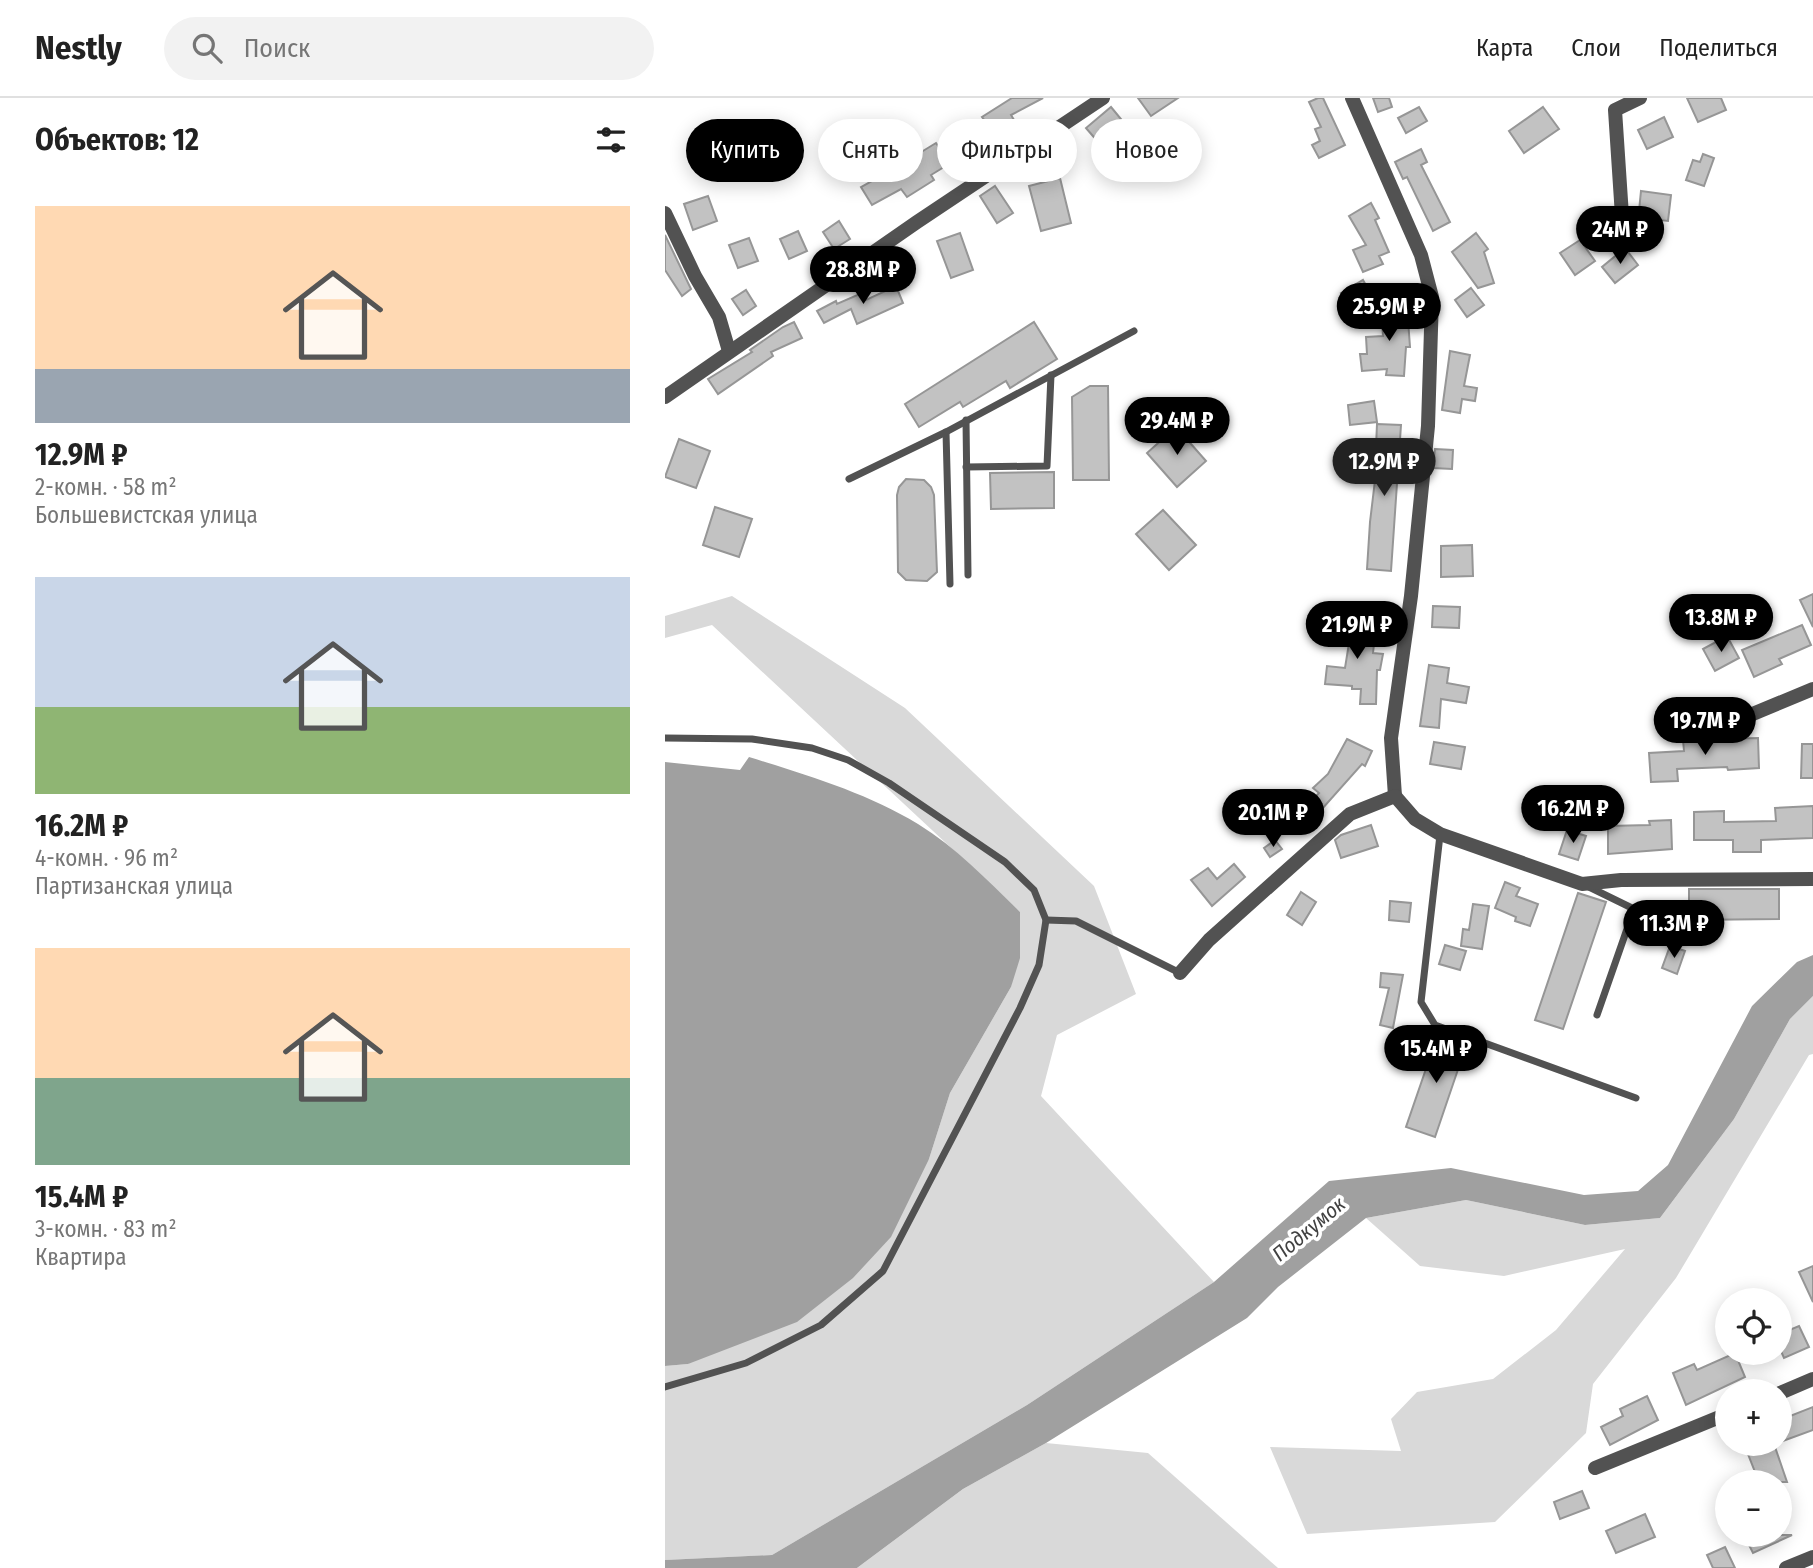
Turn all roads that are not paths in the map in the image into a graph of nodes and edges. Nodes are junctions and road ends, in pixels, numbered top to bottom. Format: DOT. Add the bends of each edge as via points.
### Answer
graph roads {
  1 [pos="1103,98"];
  2 [pos="1352,98"];
  3 [pos="1640,98"];
  4 [pos="665,213"];
  5 [pos="1623,231"];
  6 [pos="1134,331"];
  7 [pos="729,351"];
  8 [pos="1051,375"];
  9 [pos="665,397"];
  10 [pos="966,420"];
  11 [pos="946,432"];
  12 [pos="967,467"];
  13 [pos="849,480"];
  14 [pos="968,575"];
  15 [pos="950,584"];
  16 [pos="1813,689"];
  17 [pos="1743,718"];
  18 [pos="665,738"];
  19 [pos="1395,796"];
  20 [pos="1440,834"];
  21 [pos="1813,879"];
  22 [pos="1582,884"];
  23 [pos="1046,920"];
  24 [pos="1180,973"];
  25 [pos="1597,1015"];
  26 [pos="1636,1098"];
  27 [pos="1813,1379"];
  28 [pos="665,1387"];
  29 [pos="1792,1388"];
  30 [pos="1715,1419"];
  31 [pos="1595,1468"];
  32 [pos="1813,1557"];
  33 [pos="1786,1568"];
  1 -- 7 [label="street"];
  2 -- 19 [label="street" via="1421,255 1431,297 1428,426 1391,738"];
  3 -- 5 [label="street" via="1615,110"];
  4 -- 7 [label="street" via="719,317"];
  6 -- 8 [label="lane"];
  7 -- 9 [label="street"];
  8 -- 10 [label="lane"];
  8 -- 12 [label="lane" via="1047,466"];
  10 -- 11 [label="lane"];
  10 -- 12 [label="lane"];
  11 -- 13 [label="lane"];
  11 -- 15 [label="lane"];
  12 -- 14 [label="lane"];
  16 -- 17 [label="street"];
  18 -- 23 [label="lane" via="752,739 812,748 848,760 913,798 1005,862 1034,890"];
  19 -- 20 [label="street" via="1415,819"];
  19 -- 24 [label="street" via="1350,814 1209,940"];
  20 -- 22 [label="street"];
  20 -- 26 [label="lane" via="1421,1002 1435,1025"];
  21 -- 22 [label="street"];
  22 -- 25 [label="lane" via="1634,909"];
  23 -- 24 [label="lane" via="1076,921"];
  23 -- 28 [label="lane" via="1039,965 1020,1008 883,1271 821,1325 746,1363"];
  27 -- 29 [label="street"];
  30 -- 31 [label="street"];
  32 -- 33 [label="street"];
}
